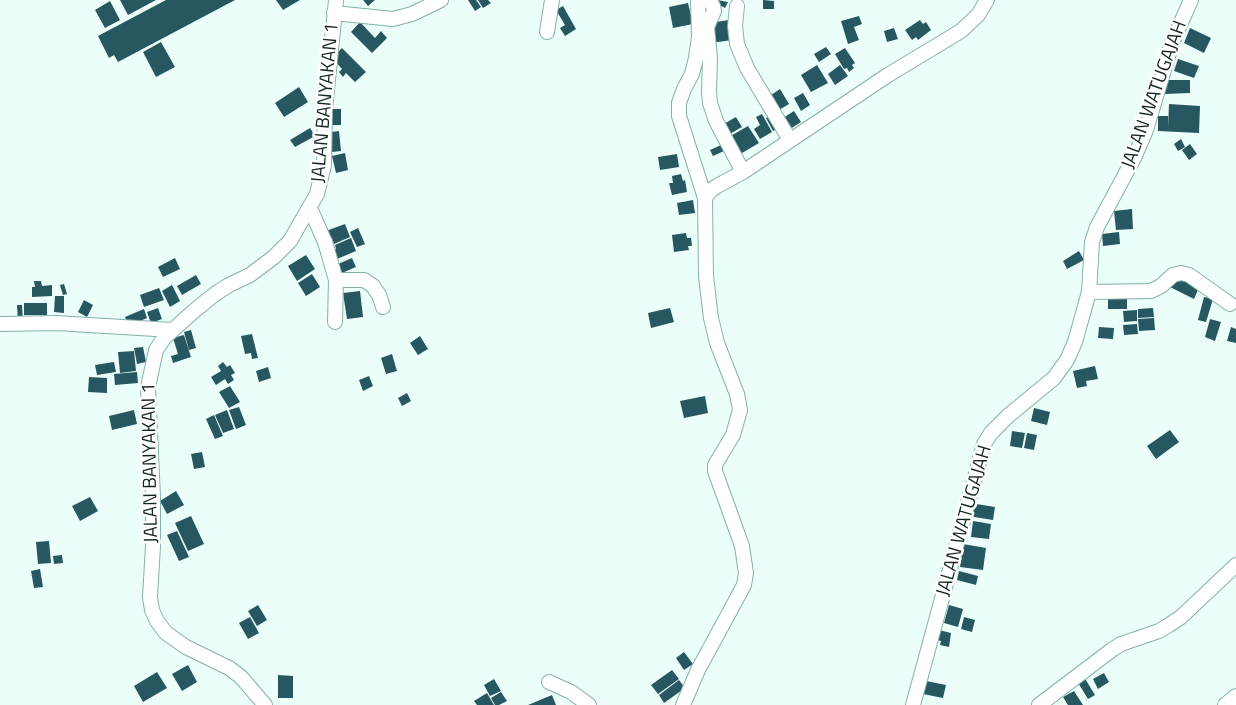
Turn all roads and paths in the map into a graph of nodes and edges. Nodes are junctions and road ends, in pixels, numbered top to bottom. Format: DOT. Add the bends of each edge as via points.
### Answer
graph roads {
  1 [pos="440,0"];
  2 [pos="552,0"];
  3 [pos="698,0"];
  4 [pos="709,0"];
  5 [pos="987,0"];
  6 [pos="1191,0"];
  7 [pos="737,6"];
  8 [pos="335,7"];
  9 [pos="546,32"];
  10 [pos="790,140"];
  11 [pos="743,172"];
  12 [pos="705,198"];
  13 [pos="310,208"];
  14 [pos="336,280"];
  15 [pos="1089,292"];
  16 [pos="1230,304"];
  17 [pos="382,307"];
  18 [pos="335,322"];
  19 [pos="0,324"];
  20 [pos="172,330"];
  21 [pos="1236,565"];
  22 [pos="549,682"];
  23 [pos="1236,696"];
  24 [pos="265,705"];
  25 [pos="589,705"];
  26 [pos="683,705"];
  27 [pos="913,705"];
  28 [pos="1039,705"];
  29 [pos="1225,705"];
  1 -- 8 [label="street" via="393,19"];
  2 -- 9 [label="street"];
  3 -- 12 [label="street" via="696,58 679,103 679,116"];
  4 -- 11 [label="street" via="714,12 706,26 710,103"];
  5 -- 10 [label="street" via="978,15 961,31"];
  6 -- 15 [label="street, JALAN WATUGAJAH" via="1172,43 1146,130 1097,227 1092,242"];
  7 -- 10 [label="street" via="735,26 740,52"];
  8 -- 13 [label="street, JALAN BANYAKAN 1" via="324,165 318,194"];
  10 -- 11 [label="street"];
  11 -- 12 [label="street" via="716,186"];
  12 -- 26 [label="street" via="706,276 711,318 740,410 733,435 715,464 715,471 742,546 746,572 740,592"];
  13 -- 14 [label="street" via="328,249"];
  13 -- 20 [label="street, JALAN BANYAKAN 1" via="290,241 263,266 216,294"];
  14 -- 17 [label="street" via="364,280 379,295"];
  14 -- 18 [label="street"];
  15 -- 16 [label="street" via="1151,291 1181,273 1189,275"];
  15 -- 27 [label="street, JALAN WATUGAJAH" via="1067,360 1054,378 1008,416 984,444"];
  19 -- 20 [label="street" via="56,323"];
  20 -- 24 [label="street, JALAN BANYAKAN 1" via="156,350 148,387 153,496 150,604 166,633 186,647 229,668"];
  21 -- 28 [label="street" via="1169,625 1112,649"];
  22 -- 25 [label="street"];
  23 -- 29 [label="street"];
}
